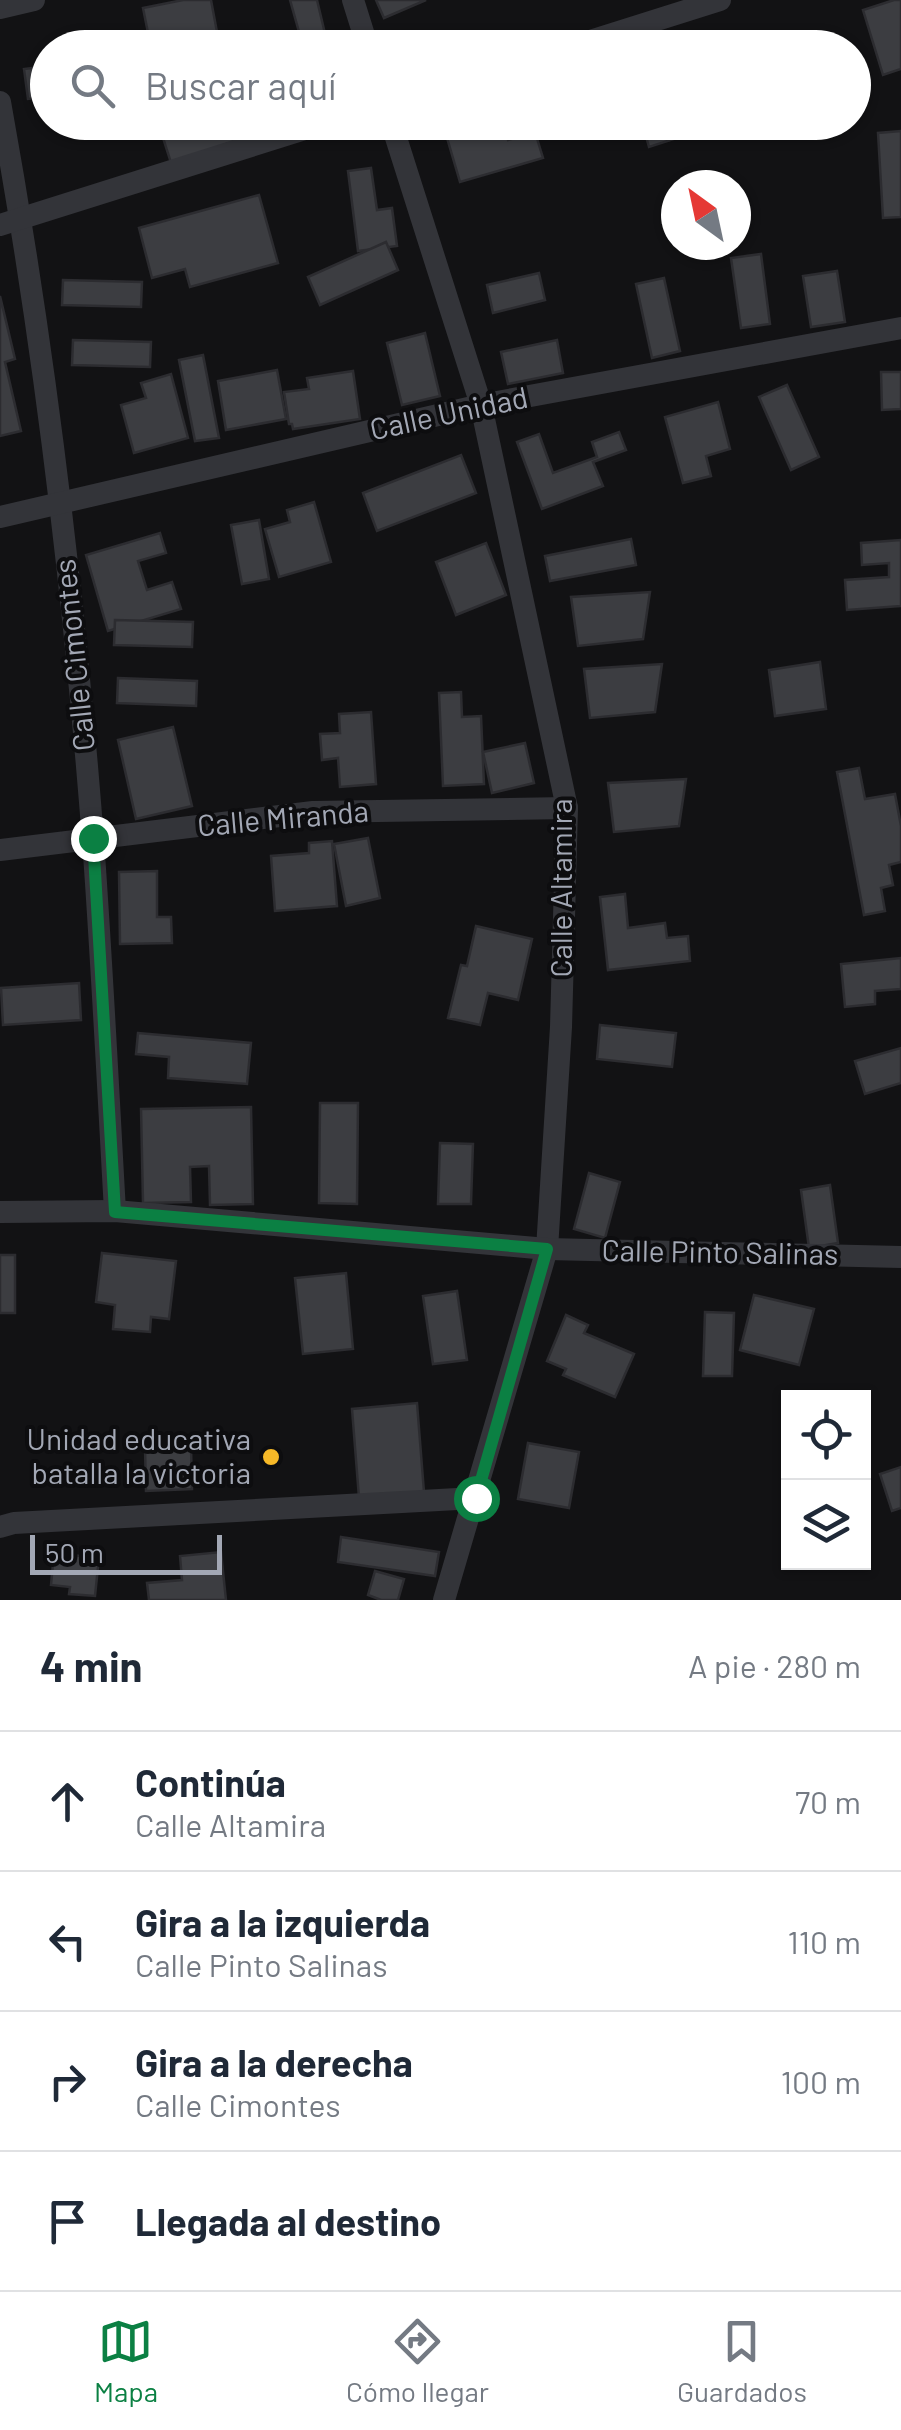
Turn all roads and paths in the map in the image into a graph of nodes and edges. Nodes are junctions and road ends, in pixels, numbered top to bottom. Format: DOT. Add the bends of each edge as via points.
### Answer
graph roads {
  1 [pos="34,0"];
  2 [pos="353,0"];
  3 [pos="720,0"];
  4 [pos="0,8"];
  5 [pos="667,8"];
  6 [pos="362,30"];
  7 [pos="613,30"];
  8 [pos="0,102"];
  9 [pos="270,140"];
  10 [pos="397,140"];
  11 [pos="11,222"];
  12 [pos="901,328"];
  13 [pos="481,406"];
  14 [pos="60,502"];
  15 [pos="0,517"];
  16 [pos="567,808"];
  17 [pos="93,838"];
  18 [pos="0,850"];
  19 [pos="0,1212"];
  20 [pos="115,1212"];
  21 [pos="547,1249"];
  22 [pos="901,1258"];
  23 [pos="476,1498"];
  24 [pos="0,1527"];
  25 [pos="444,1600"];
  1 -- 4 [label="street"];
  2 -- 6 [label="street"];
  3 -- 5 [label="street"];
  5 -- 7 [label="street"];
  8 -- 11 [label="street, Calle Cimontes"];
  9 -- 11 [label="street"];
  10 -- 13 [label="street, Calle Altamira"];
  11 -- 14 [label="street, Calle Cimontes"];
  12 -- 13 [label="street, Calle Unidad"];
  13 -- 14 [label="street, Calle Unidad"];
  13 -- 16 [label="street, Calle Altamira"];
  14 -- 15 [label="street, Calle Unidad"];
  14 -- 17 [label="street, Calle Cimontes"];
  16 -- 17 [label="street, Calle Miranda" via="313,812"];
  16 -- 21 [label="street, Calle Altamira"];
  17 -- 18 [label="street, Calle Miranda"];
  17 -- 20 [label="street, Calle Cimontes"];
  19 -- 20 [label="street, Calle Pinto Salinas"];
  20 -- 21 [label="street, Calle Pinto Salinas"];
  21 -- 22 [label="street, Calle Pinto Salinas"];
  21 -- 23 [label="street, Calle Altamira"];
  23 -- 24 [label="street"];
  23 -- 25 [label="street, Calle Altamira"];
}
